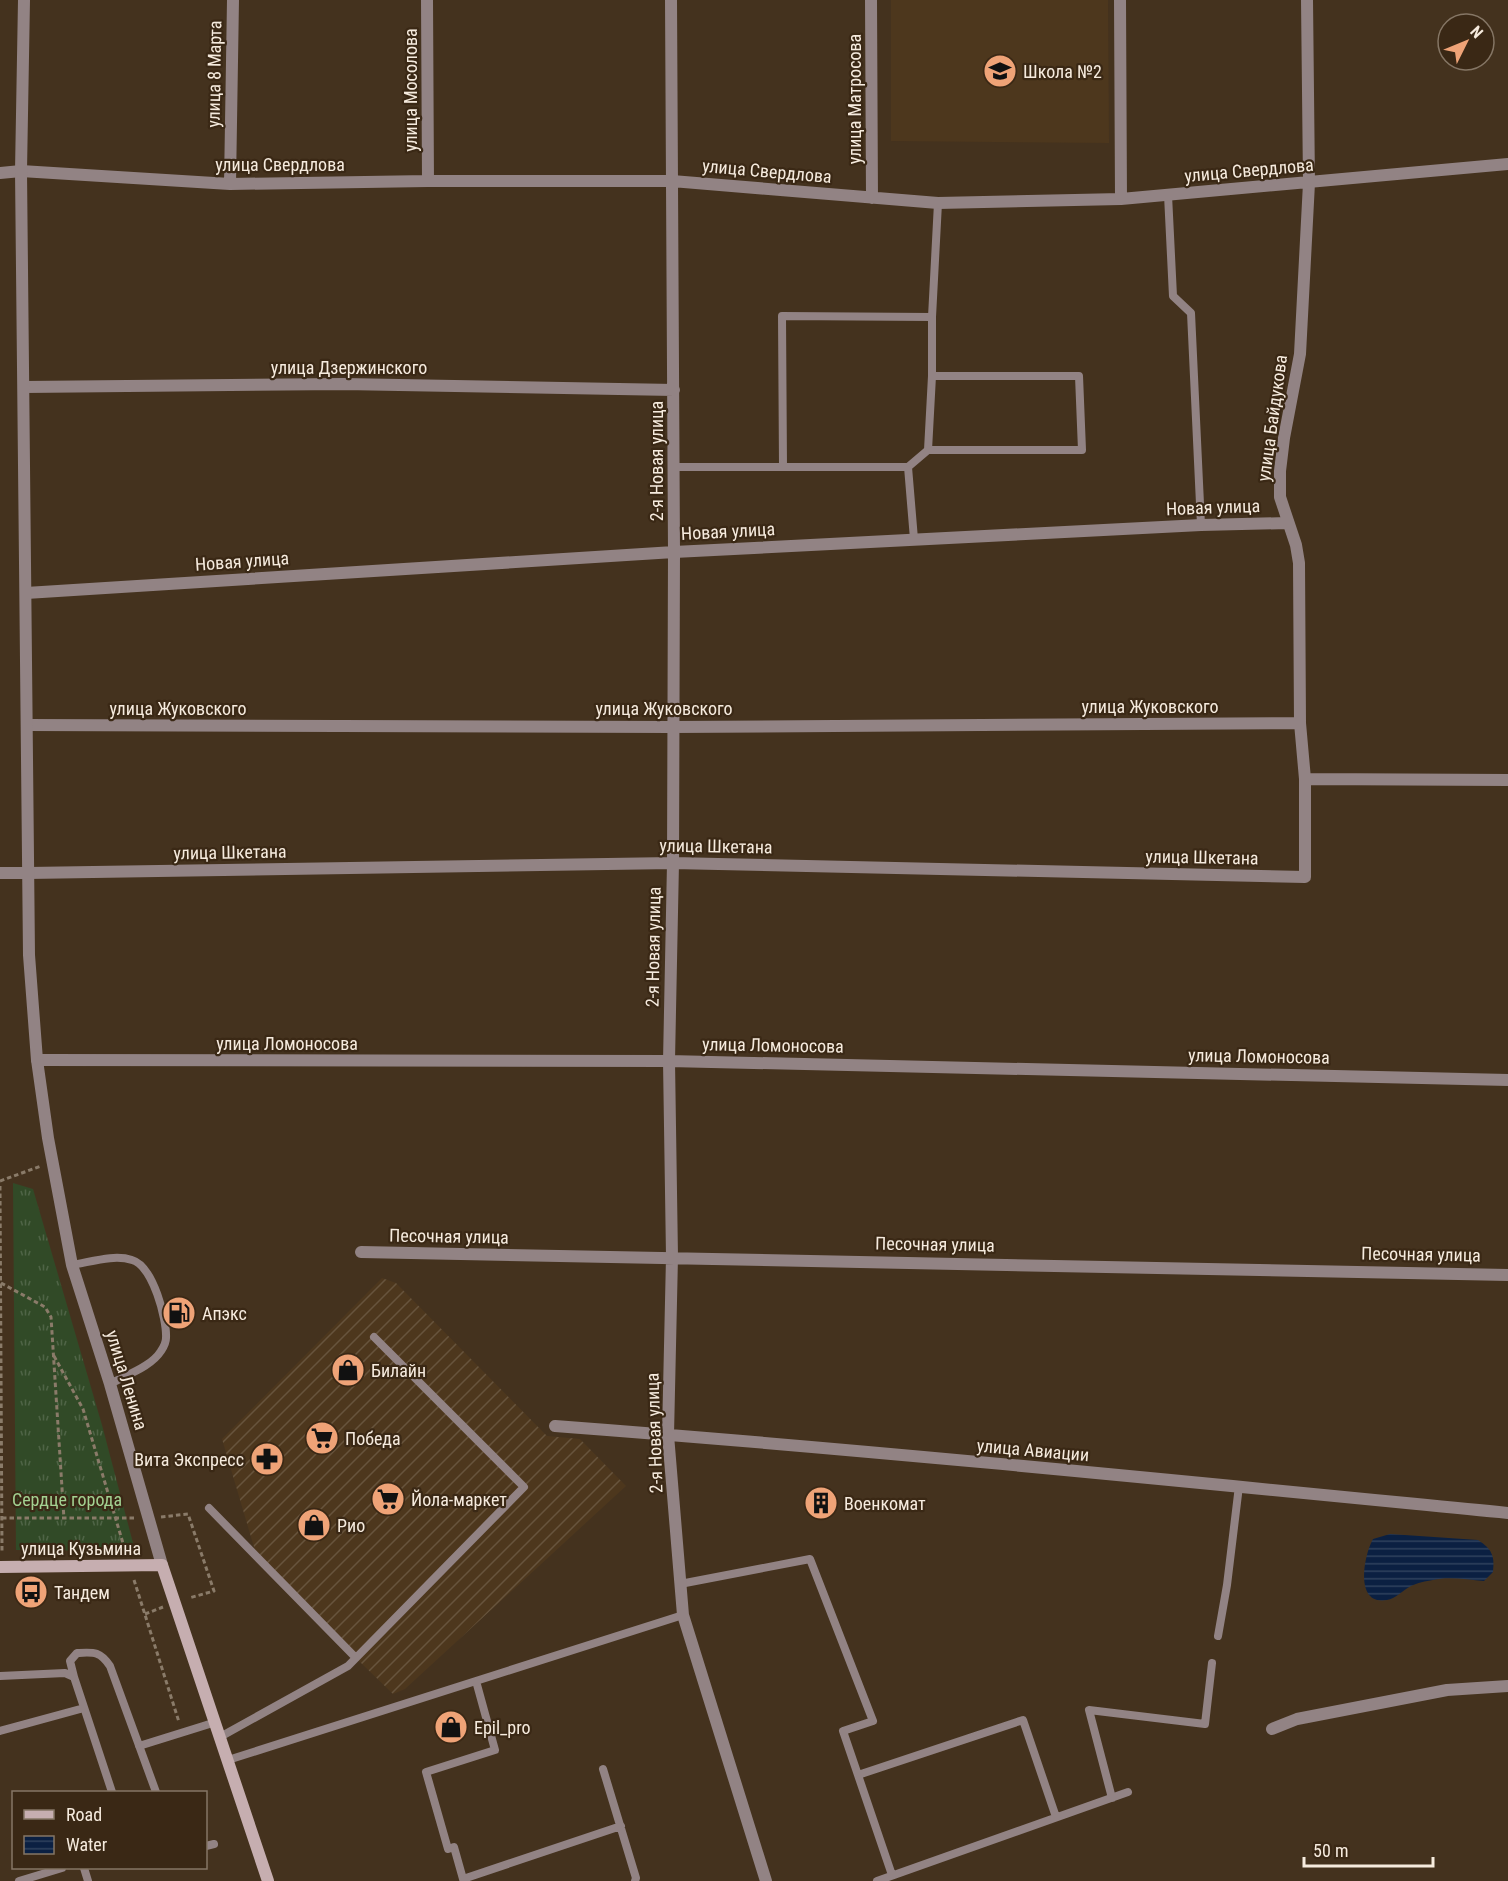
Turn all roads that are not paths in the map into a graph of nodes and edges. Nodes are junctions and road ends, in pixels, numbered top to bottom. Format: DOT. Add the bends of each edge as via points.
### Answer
graph roads {
  1 [pos="24,0"];
  2 [pos="233,0"];
  3 [pos="427,0"];
  4 [pos="671,0"];
  5 [pos="871,0"];
  6 [pos="1120,0"];
  7 [pos="1306,0"];
  8 [pos="1508,164"];
  9 [pos="21,171"];
  10 [pos="0,173"];
  11 [pos="428,181"];
  12 [pos="672,181"];
  13 [pos="1309,183"];
  14 [pos="230,184"];
  15 [pos="1168,195"];
  16 [pos="872,198"];
  17 [pos="1121,199"];
  18 [pos="939,202"];
  19 [pos="932,316"];
  20 [pos="932,376"];
  21 [pos="24,387"];
  22 [pos="674,390"];
  23 [pos="927,450"];
  24 [pos="674,467"];
  25 [pos="783,467"];
  26 [pos="908,467"];
  27 [pos="1287,523"];
  28 [pos="1202,525"];
  29 [pos="914,539"];
  30 [pos="674,552"];
  31 [pos="26,593"];
  32 [pos="1300,723"];
  33 [pos="27,725"];
  34 [pos="673,727"];
  35 [pos="1305,779"];
  36 [pos="1508,780"];
  37 [pos="673,863"];
  38 [pos="0,873"];
  39 [pos="28,873"];
  40 [pos="37,1060"];
  41 [pos="669,1061"];
  42 [pos="1508,1080"];
  43 [pos="361,1252"];
  44 [pos="672,1257"];
  45 [pos="72,1265"];
  46 [pos="1508,1275"];
  47 [pos="374,1337"];
  48 [pos="110,1384"];
  49 [pos="555,1426"];
  50 [pos="668,1435"];
  51 [pos="1239,1486"];
  52 [pos="209,1508"];
  53 [pos="1508,1514"];
  54 [pos="162,1565"];
  55 [pos="1,1567"];
  56 [pos="680,1584"];
  57 [pos="683,1615"];
  58 [pos="1218,1636"];
  59 [pos="356,1658"];
  60 [pos="1212,1663"];
  61 [pos="0,1676"];
  62 [pos="74,1677"];
  63 [pos="476,1681"];
  64 [pos="1508,1686"];
  65 [pos="84,1708"];
  66 [pos="216,1722"];
  67 [pos="1272,1729"];
  68 [pos="0,1731"];
  69 [pos="220,1737"];
  70 [pos="140,1746"];
  71 [pos="228,1760"];
  72 [pos="603,1769"];
  73 [pos="858,1775"];
  74 [pos="112,1791"];
  75 [pos="156,1791"];
  76 [pos="1128,1792"];
  77 [pos="1112,1798"];
  78 [pos="1056,1817"];
  79 [pos="621,1826"];
  80 [pos="59,1869"];
  81 [pos="892,1875"];
  82 [pos="461,1880"];
  83 [pos="19,1881"];
  84 [pos="268,1881"];
  85 [pos="635,1881"];
  86 [pos="766,1881"];
  87 [pos="877,1881"];
  1 -- 9 [label="street, улица Ленина"];
  2 -- 14 [label="street, улица 8 Марта"];
  3 -- 11 [label="street, улица Мосолова"];
  4 -- 12 [label="street, 2-я Новая улица"];
  5 -- 16 [label="street, улица Матросова"];
  6 -- 17 [label="street"];
  7 -- 13 [label="street, улица Байдукова"];
  8 -- 13 [label="street, улица Свердлова"];
  9 -- 10 [label="street, улица Свердлова"];
  9 -- 14 [label="street, улица Свердлова"];
  9 -- 21 [label="street, улица Ленина"];
  11 -- 12 [label="street, улица Свердлова"];
  11 -- 14 [label="street, улица Свердлова"];
  12 -- 16 [label="street, улица Свердлова"];
  12 -- 22 [label="street, 2-я Новая улица"];
  13 -- 15 [label="street, улица Свердлова"];
  13 -- 27 [label="street, улица Байдукова" via="1300,354 1280,471 1280,497"];
  15 -- 17 [label="street, улица Свердлова"];
  15 -- 28 [label="lane" via="1173,296 1191,313"];
  16 -- 18 [label="street, улица Свердлова"];
  17 -- 18 [label="street, улица Свердлова"];
  18 -- 19 [label="lane"];
  19 -- 20 [label="lane"];
  19 -- 25 [label="lane" via="782,316"];
  20 -- 23 [label="lane"];
  20 -- 23 [label="lane" via="1079,376 1082,450"];
  21 -- 22 [label="street, улица Дзержинского" via="344,384"];
  21 -- 31 [label="street, улица Ленина"];
  22 -- 24 [label="street, 2-я Новая улица"];
  23 -- 26 [label="lane"];
  24 -- 25 [label="lane"];
  24 -- 30 [label="street, 2-я Новая улица"];
  25 -- 26 [label="lane"];
  26 -- 29 [label="lane"];
  27 -- 28 [label="street, Новая улица"];
  27 -- 32 [label="street, улица Байдукова" via="1299,563"];
  28 -- 29 [label="street, Новая улица"];
  29 -- 30 [label="street, Новая улица"];
  30 -- 31 [label="street, Новая улица"];
  30 -- 34 [label="street, 2-я Новая улица"];
  31 -- 33 [label="street, улица Ленина"];
  32 -- 34 [label="street, улица Жуковского"];
  32 -- 35 [label="street, улица Байдукова"];
  33 -- 34 [label="street, улица Жуковского"];
  33 -- 39 [label="street, улица Ленина"];
  34 -- 37 [label="street, 2-я Новая улица"];
  35 -- 36 [label="street"];
  35 -- 37 [label="street, улица Шкетана" via="1305,877"];
  37 -- 39 [label="street, улица Шкетана"];
  37 -- 41 [label="street, 2-я Новая улица"];
  38 -- 39 [label="street, улица Шкетана"];
  39 -- 40 [label="street, улица Ленина" via="29,966"];
  40 -- 41 [label="street, улица Ломоносова"];
  40 -- 45 [label="street, улица Ленина"];
  41 -- 42 [label="street, улица Ломоносова"];
  41 -- 44 [label="street, 2-я Новая улица"];
  43 -- 44 [label="street, Песочная улица"];
  44 -- 46 [label="street, Песочная улица"];
  44 -- 50 [label="street, 2-я Новая улица"];
  45 -- 48 [label="street, улица Ленина"];
  45 -- 48 [label="lane" via="116,1258 134,1260 149,1274 157,1293 166,1340 159,1353 145,1365"];
  47 -- 59 [label="lane" via="524,1487"];
  48 -- 54 [label="street, улица Ленина"];
  49 -- 50 [label="street, улица Авиации"];
  50 -- 51 [label="street, улица Авиации"];
  50 -- 56 [label="street, 2-я Новая улица"];
  51 -- 53 [label="street, улица Авиации"];
  51 -- 58 [label="lane"];
  52 -- 59 [label="lane"];
  54 -- 55 [label="main road, улица Кузьмина"];
  54 -- 66 [label="main road, улица Ленина"];
  56 -- 57 [label="street, 2-я Новая улица"];
  56 -- 73 [label="lane" via="810,1559 873,1721 843,1731"];
  57 -- 63 [label="lane"];
  57 -- 86 [label="street, 2-я Новая улица"];
  59 -- 69 [label="lane"];
  60 -- 77 [label="lane" via="1205,1724 1089,1710"];
  61 -- 62 [label="lane" via="65,1673"];
  62 -- 65 [label="lane"];
  62 -- 70 [label="lane" via="70,1661 77,1653 103,1656"];
  63 -- 71 [label="lane"];
  63 -- 82 [label="lane" via="495,1750 426,1772 448,1849 454,1847"];
  64 -- 67 [label="street" via="1447,1690 1297,1719"];
  65 -- 68 [label="lane"];
  65 -- 74 [label="lane"];
  66 -- 69 [label="main road, улица Ленина"];
  66 -- 70 [label="lane"];
  69 -- 71 [label="main road, улица Ленина"];
  70 -- 75 [label="lane"];
  71 -- 84 [label="main road, улица Ленина"];
  72 -- 79 [label="lane"];
  73 -- 78 [label="lane" via="1023,1720"];
  73 -- 81 [label="lane"];
  76 -- 77 [label="lane"];
  77 -- 78 [label="lane"];
  78 -- 81 [label="lane"];
  79 -- 82 [label="lane"];
  79 -- 85 [label="lane"];
  80 -- 83 [label="lane"];
  81 -- 87 [label="lane"];
}
